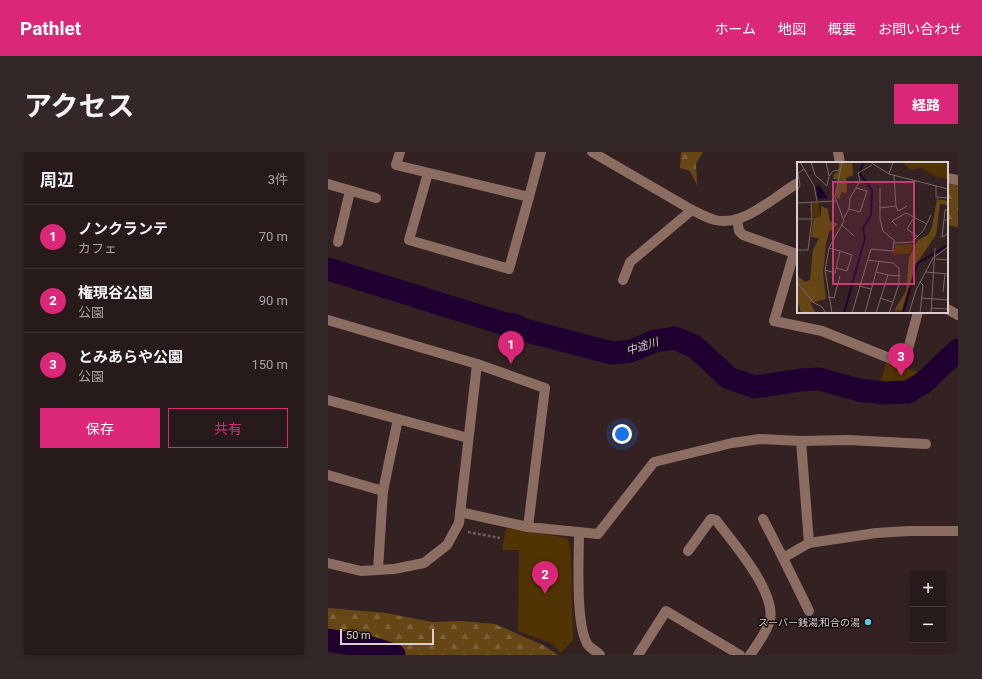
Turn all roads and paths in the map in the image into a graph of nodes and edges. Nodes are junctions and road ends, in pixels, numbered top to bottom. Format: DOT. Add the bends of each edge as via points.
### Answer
graph roads {
  1 [pos="400,152"];
  2 [pos="541,152"];
  3 [pos="592,152"];
  4 [pos="838,152"];
  5 [pos="840,162"];
  6 [pos="428,174"];
  7 [pos="948,178"];
  8 [pos="958,180"];
  9 [pos="328,184"];
  10 [pos="797,184"];
  11 [pos="350,190"];
  12 [pos="529,197"];
  13 [pos="376,198"];
  14 [pos="692,210"];
  15 [pos="737,219"];
  16 [pos="338,242"];
  17 [pos="796,253"];
  18 [pos="623,280"];
  19 [pos="948,310"];
  20 [pos="918,313"];
  21 [pos="958,315"];
  22 [pos="328,320"];
  23 [pos="477,364"];
  24 [pos="328,400"];
  25 [pos="398,418"];
  26 [pos="468,438"];
  27 [pos="801,441"];
  28 [pos="926,444"];
  29 [pos="328,475"];
  30 [pos="383,491"];
  31 [pos="460,512"];
  32 [pos="763,519"];
  33 [pos="528,527"];
  34 [pos="958,531"];
  35 [pos="468,532"];
  36 [pos="579,532"];
  37 [pos="500,538"];
  38 [pos="809,544"];
  39 [pos="688,551"];
  40 [pos="783,558"];
  41 [pos="328,563"];
  42 [pos="378,570"];
  43 [pos="809,611"];
  44 [pos="600,655"];
  45 [pos="638,655"];
  46 [pos="740,655"];
  47 [pos="750,655"];
  1 -- 6 [label="street" via="396,165"];
  2 -- 12 [label="street"];
  3 -- 14 [label="street"];
  4 -- 5 [label="street"];
  6 -- 12 [label="street"];
  6 -- 12 [label="street" via="408,240 509,269"];
  7 -- 8 [label="street"];
  9 -- 11 [label="street"];
  10 -- 15 [label="street"];
  11 -- 13 [label="street"];
  11 -- 16 [label="street"];
  14 -- 15 [label="street" via="715,220"];
  14 -- 18 [label="street" via="630,262"];
  15 -- 17 [label="street" via="740,233"];
  17 -- 20 [label="street" via="774,321 822,331 904,364"];
  19 -- 21 [label="street"];
  22 -- 23 [label="street"];
  23 -- 26 [label="street"];
  23 -- 33 [label="street" via="545,388"];
  24 -- 25 [label="street"];
  25 -- 26 [label="street"];
  25 -- 30 [label="street"];
  26 -- 31 [label="street"];
  27 -- 28 [label="street" via="848,440"];
  27 -- 36 [label="street" via="760,439 732,443 654,462 598,534"];
  27 -- 38 [label="street"];
  29 -- 30 [label="street"];
  30 -- 42 [label="street"];
  31 -- 33 [label="street"];
  31 -- 42 [label="street" via="448,545 424,563"];
  32 -- 40 [label="street"];
  33 -- 36 [label="street"];
  34 -- 38 [label="street" via="876,533"];
  35 -- 37 [label="path"];
  36 -- 44 [label="street" via="579,614 583,633 589,645"];
  38 -- 40 [label="street"];
  39 -- 47 [label="street" via="711,518 716,520 760,580 767,598 770,620"];
  40 -- 43 [label="street"];
  41 -- 42 [label="street" via="361,571"];
  45 -- 46 [label="street" via="666,611"];
}
